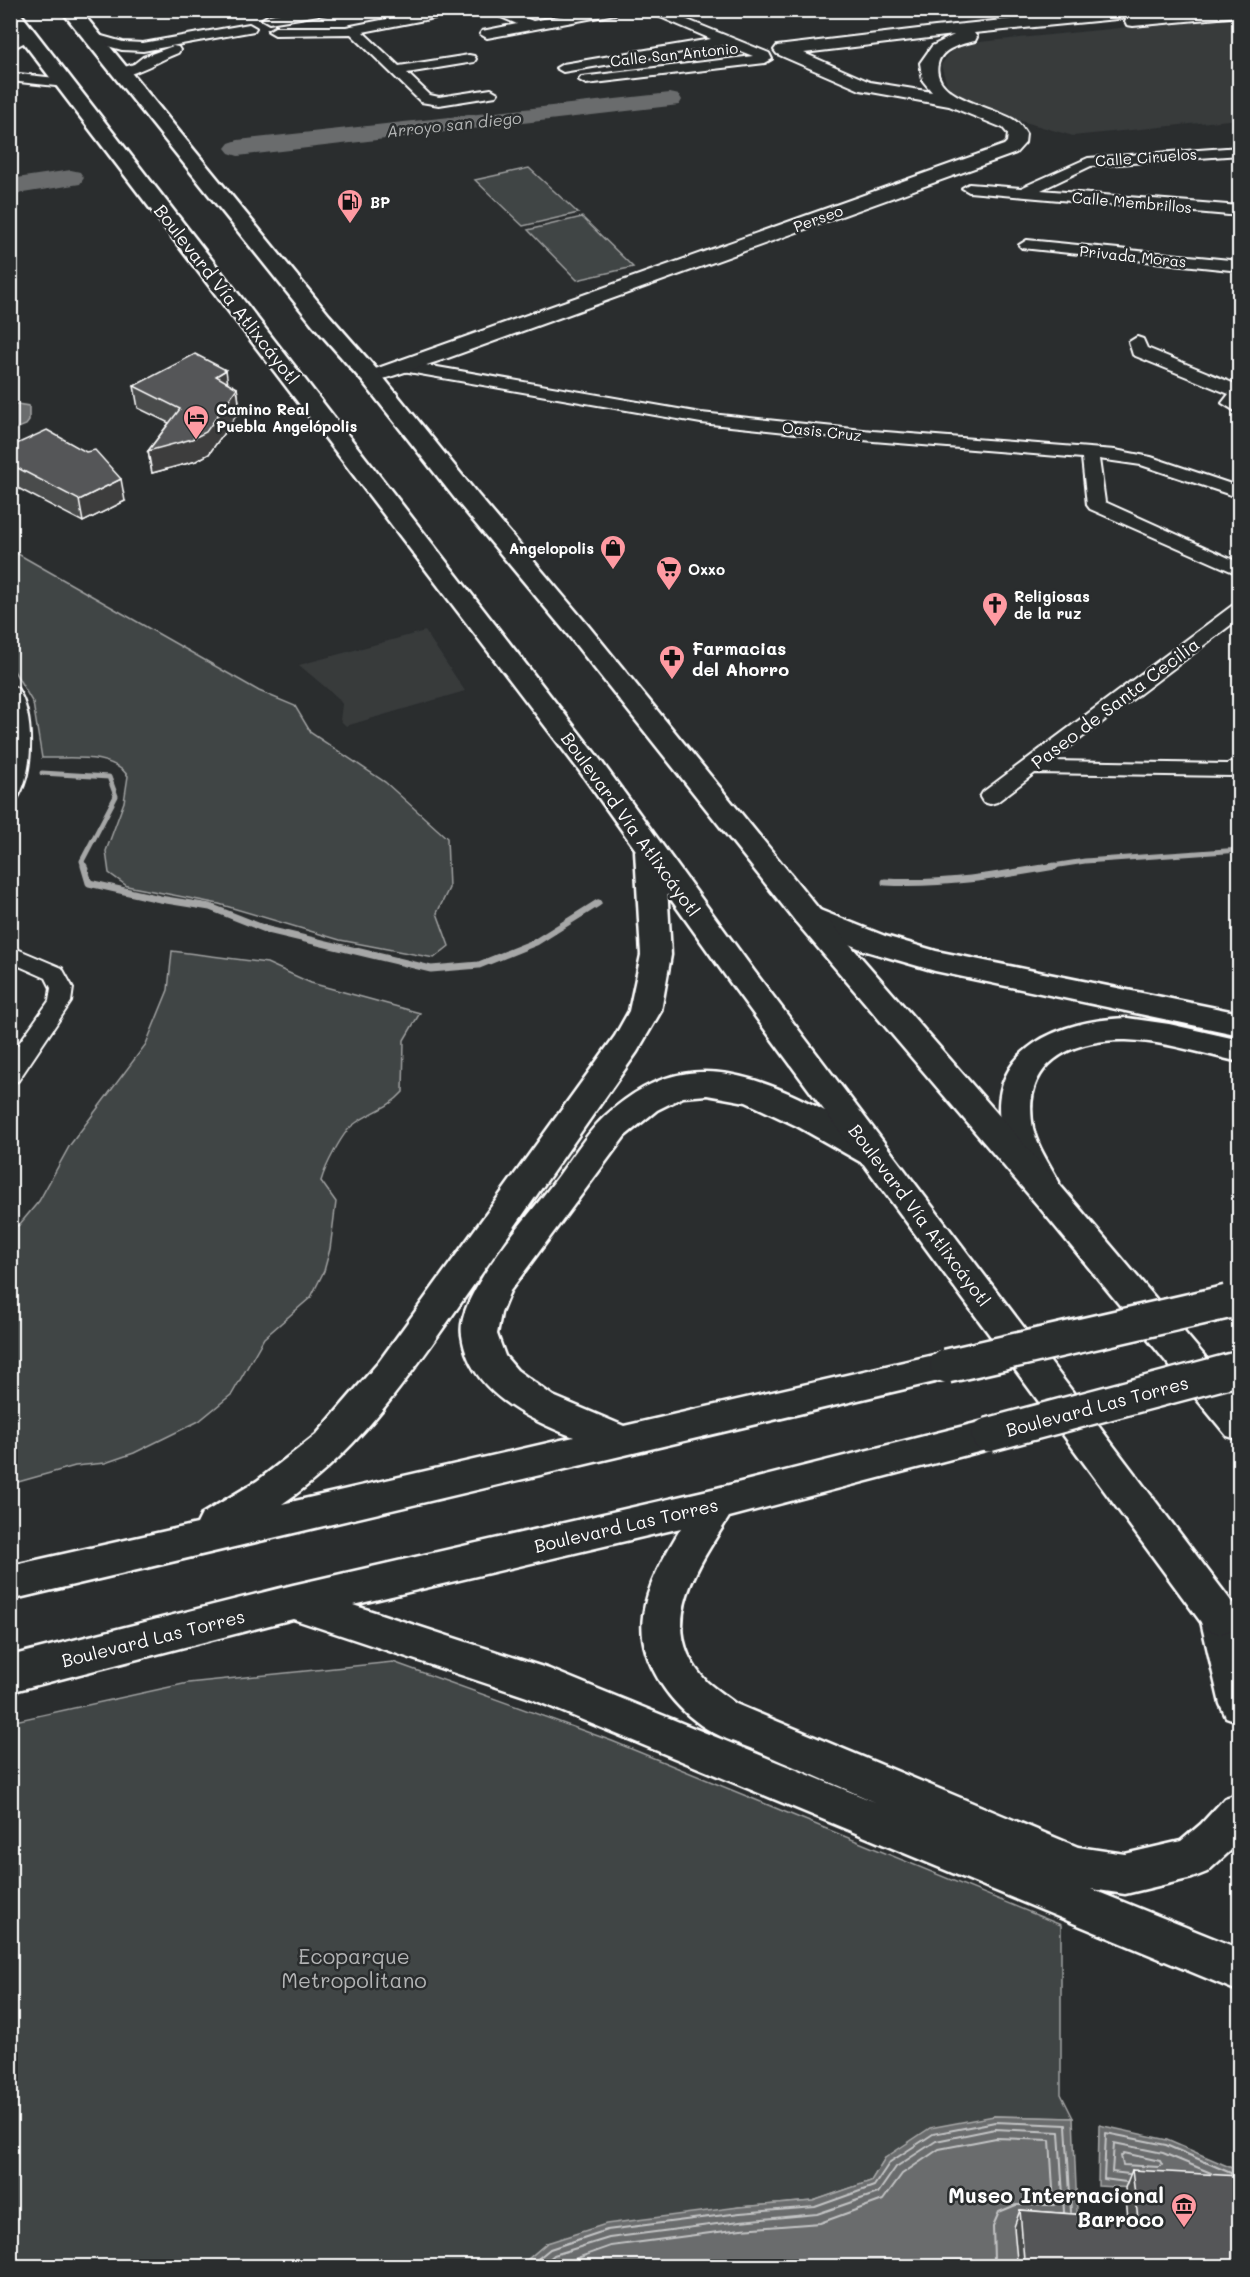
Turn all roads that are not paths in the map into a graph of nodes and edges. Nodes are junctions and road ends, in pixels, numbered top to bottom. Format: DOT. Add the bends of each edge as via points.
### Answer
graph roads {
  1 [pos="70,10"];
  2 [pos="325,10"];
  3 [pos="455,10"];
  4 [pos="491,10"];
  5 [pos="615,10"];
  6 [pos="650,10"];
  7 [pos="680,10"];
  8 [pos="1155,10"];
  9 [pos="1239,11"];
  10 [pos="10,12"];
  11 [pos="272,25"];
  12 [pos="532,25"];
  13 [pos="253,30"];
  14 [pos="354,30"];
  15 [pos="487,34"];
  16 [pos="28,35"];
  17 [pos="91,37"];
  18 [pos="726,41"];
  19 [pos="10,46"];
  20 [pos="783,50"];
  21 [pos="469,59"];
  22 [pos="549,61"];
  23 [pos="563,68"];
  24 [pos="398,70"];
  25 [pos="120,72"];
  26 [pos="10,77"];
  27 [pos="586,80"];
  28 [pos="64,83"];
  29 [pos="608,92"];
  30 [pos="491,93"];
  31 [pos="953,101"];
  32 [pos="1239,150"];
  33 [pos="969,189"];
  34 [pos="1024,192"];
  35 [pos="1239,211"];
  36 [pos="1027,245"];
  37 [pos="1239,266"];
  38 [pos="1137,342"];
  39 [pos="403,366"];
  40 [pos="371,377"];
  41 [pos="1239,409"];
  42 [pos="1090,453"];
  43 [pos="1239,493"];
  44 [pos="1239,570"];
  45 [pos="1239,609"];
  46 [pos="10,692"];
  47 [pos="1239,764"];
  48 [pos="1031,767"];
  49 [pos="10,794"];
  50 [pos="990,797"];
  51 [pos="650,851"];
  52 [pos="807,915"];
  53 [pos="10,953"];
  54 [pos="1239,1023"];
  55 [pos="1239,1051"];
  56 [pos="10,1075"];
  57 [pos="876,1155"];
  58 [pos="1052,1199"];
  59 [pos="1233,1300"];
  60 [pos="1239,1368"];
  61 [pos="1239,1425"];
  62 [pos="623,1441"];
  63 [pos="717,1504"];
  64 [pos="186,1541"];
  65 [pos="10,1583"];
  66 [pos="293,1602"];
  67 [pos="1230,1631"];
  68 [pos="10,1674"];
  69 [pos="1239,1704"];
  70 [pos="1239,1812"];
  71 [pos="1239,1971"];
  1 -- 17 [label="main road"];
  2 -- 11 [label="street"];
  3 -- 14 [label="street"];
  4 -- 12 [label="street"];
  5 -- 12 [label="street"];
  6 -- 18 [label="street"];
  7 -- 20 [label="street"];
  8 -- 20 [label="street"];
  9 -- 31 [label="street" via="961,38 944,44 929,65 933,83"];
  10 -- 16 [label="main road, Boulevard Vía Atlixcáyotl"];
  11 -- 13 [label="street" via="254,21"];
  11 -- 14 [label="street" via="324,33"];
  12 -- 15 [label="street"];
  13 -- 17 [label="street" via="143,47"];
  13 -- 25 [label="street" via="166,52 140,67"];
  14 -- 24 [label="street"];
  16 -- 19 [label="street"];
  16 -- 28 [label="main road, Boulevard Vía Atlixcáyotl"];
  17 -- 25 [label="main road"];
  18 -- 23 [label="street"];
  18 -- 27 [label="street, Calle San Antonio" via="764,56 765,60"];
  20 -- 31 [label="street, Perseo" via="866,86"];
  21 -- 24 [label="street"];
  22 -- 23 [label="street"];
  23 -- 27 [label="street"];
  24 -- 30 [label="street" via="430,101"];
  25 -- 40 [label="main road"];
  26 -- 28 [label="street"];
  27 -- 29 [label="street"];
  28 -- 51 [label="main road, Boulevard Vía Atlixcáyotl" via="577,749"];
  31 -- 39 [label="street, Perseo" via="1009,124 1017,134 1016,143 1010,149"];
  32 -- 34 [label="street, Calle Ciruelos" via="1088,162"];
  33 -- 34 [label="street, Calle Membrillos"];
  34 -- 35 [label="street, Calle Membrillos"];
  36 -- 37 [label="street, Privada Moras"];
  38 -- 41 [label="street" via="1139,351 1236,391 1238,396 1230,403"];
  39 -- 40 [label="street, Perseo"];
  39 -- 42 [label="street, Oasis Cruz" via="701,418"];
  40 -- 52 [label="main road"];
  42 -- 43 [label="street, Oasis Cruz" via="1144,461"];
  42 -- 44 [label="street" via="1096,506"];
  45 -- 48 [label="street, Paseo de Santa Cecilia"];
  46 -- 49 [label="street" via="22,742"];
  47 -- 48 [label="street" via="1231,770"];
  48 -- 50 [label="street, Paseo de Santa Cecilia"];
  51 -- 57 [label="main road, Boulevard Vía Atlixcáyotl"];
  51 -- 64 [label="main road" via="656,955 645,1011 626,1044 391,1372 329,1446 270,1492"];
  52 -- 54 [label="main road" via="874,943 935,961"];
  52 -- 58 [label="main road"];
  53 -- 56 [label="street" via="54,973 62,988 60,1002"];
  55 -- 58 [label="main road" via="1158,1033 1103,1029 1061,1040 1044,1050 1018,1081 1016,1126"];
  57 -- 62 [label="main road" via="779,1103 727,1086 684,1085 665,1092 613,1128 496,1284 479,1333 486,1358 510,1386 548,1409"];
  57 -- 67 [label="main road, Boulevard Vía Atlixcáyotl"];
  58 -- 61 [label="main road"];
  59 -- 62 [label="main road, bridge"];
  60 -- 63 [label="main road, Boulevard Las Torres, bridge"];
  62 -- 64 [label="main road"];
  63 -- 66 [label="main road, Boulevard Las Torres"];
  63 -- 70 [label="main road" via="673,1582 662,1632 668,1659 691,1692 722,1717 1076,1867 1125,1874 1192,1858"];
  64 -- 65 [label="main road"];
  66 -- 68 [label="main road, Boulevard Las Torres"];
  66 -- 71 [label="main road" via="535,1682"];
  67 -- 69 [label="main road"];
}
